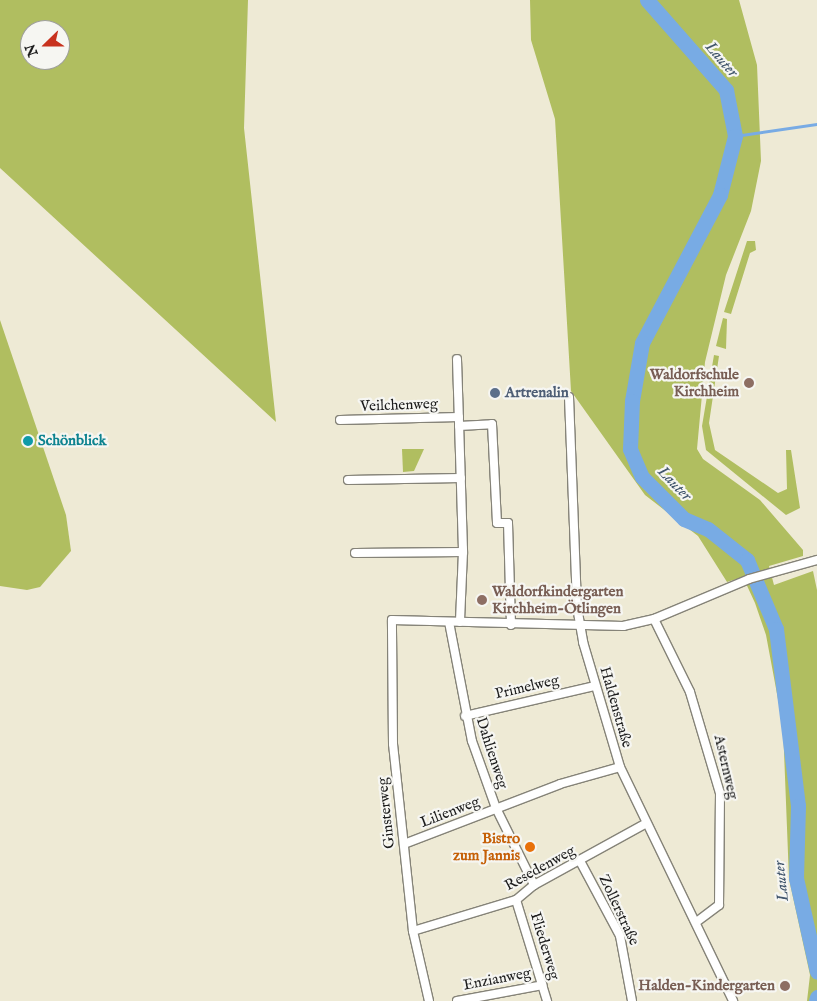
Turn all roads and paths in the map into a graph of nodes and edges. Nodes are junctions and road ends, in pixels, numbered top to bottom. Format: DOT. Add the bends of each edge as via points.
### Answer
graph roads {
  1 [pos="457,359"];
  2 [pos="568,397"];
  3 [pos="340,420"];
  4 [pos="459,421"];
  5 [pos="461,478"];
  6 [pos="348,480"];
  7 [pos="463,552"];
  8 [pos="355,554"];
  9 [pos="817,560"];
  10 [pos="654,619"];
  11 [pos="450,622"];
  12 [pos="460,622"];
  13 [pos="511,625"];
  14 [pos="580,627"];
  15 [pos="595,686"];
  16 [pos="466,716"];
  17 [pos="620,768"];
  18 [pos="496,808"];
  19 [pos="645,824"];
  20 [pos="404,844"];
  21 [pos="580,861"];
  22 [pos="534,885"];
  23 [pos="516,900"];
  24 [pos="698,921"];
  25 [pos="413,931"];
  26 [pos="543,985"];
  27 [pos="429,1001"];
  28 [pos="457,1001"];
  29 [pos="547,1001"];
  30 [pos="632,1001"];
  31 [pos="733,1001"];
  1 -- 4 [label="street, Veilchenweg"];
  2 -- 14 [label="street, Haldenstraße"];
  3 -- 4 [label="street, Veilchenweg"];
  4 -- 5 [label="street, Veilchenweg"];
  4 -- 13 [label="street" via="492,424 497,523 508,523"];
  5 -- 6 [label="street"];
  5 -- 7 [label="street, Veilchenweg"];
  7 -- 8 [label="street"];
  7 -- 12 [label="street, Veilchenweg"];
  9 -- 10 [label="street" via="738,583"];
  10 -- 14 [label="street" via="623,626"];
  10 -- 24 [label="street, Asternweg" via="690,692 720,793 719,904"];
  11 -- 12 [label="street"];
  11 -- 16 [label="street, Dahlienweg"];
  11 -- 20 [label="street, Ginsterweg" via="392,620 390,683"];
  12 -- 13 [label="street"];
  13 -- 14 [label="street"];
  14 -- 15 [label="street, Haldenstraße"];
  15 -- 16 [label="street, Primelweg"];
  15 -- 17 [label="street, Haldenstraße"];
  16 -- 18 [label="street, Dahlienweg"];
  17 -- 18 [label="street, Lilienweg"];
  17 -- 19 [label="street, Haldenstraße"];
  18 -- 20 [label="street, Lilienweg"];
  18 -- 22 [label="street, Dahlienweg"];
  19 -- 21 [label="street, Resedenweg"];
  19 -- 24 [label="street, Haldenstraße"];
  20 -- 25 [label="street, Ginsterweg"];
  21 -- 22 [label="street, Resedenweg"];
  21 -- 30 [label="street, Zollerstraße" via="620,936"];
  22 -- 23 [label="street, Resedenweg"];
  23 -- 25 [label="street, Resedenweg"];
  23 -- 26 [label="street, Fliederweg"];
  24 -- 31 [label="street, Haldenstraße"];
  25 -- 27 [label="street, Ginsterweg"];
  26 -- 28 [label="street, Enzianweg"];
  26 -- 29 [label="street, Fliederweg"];
}
